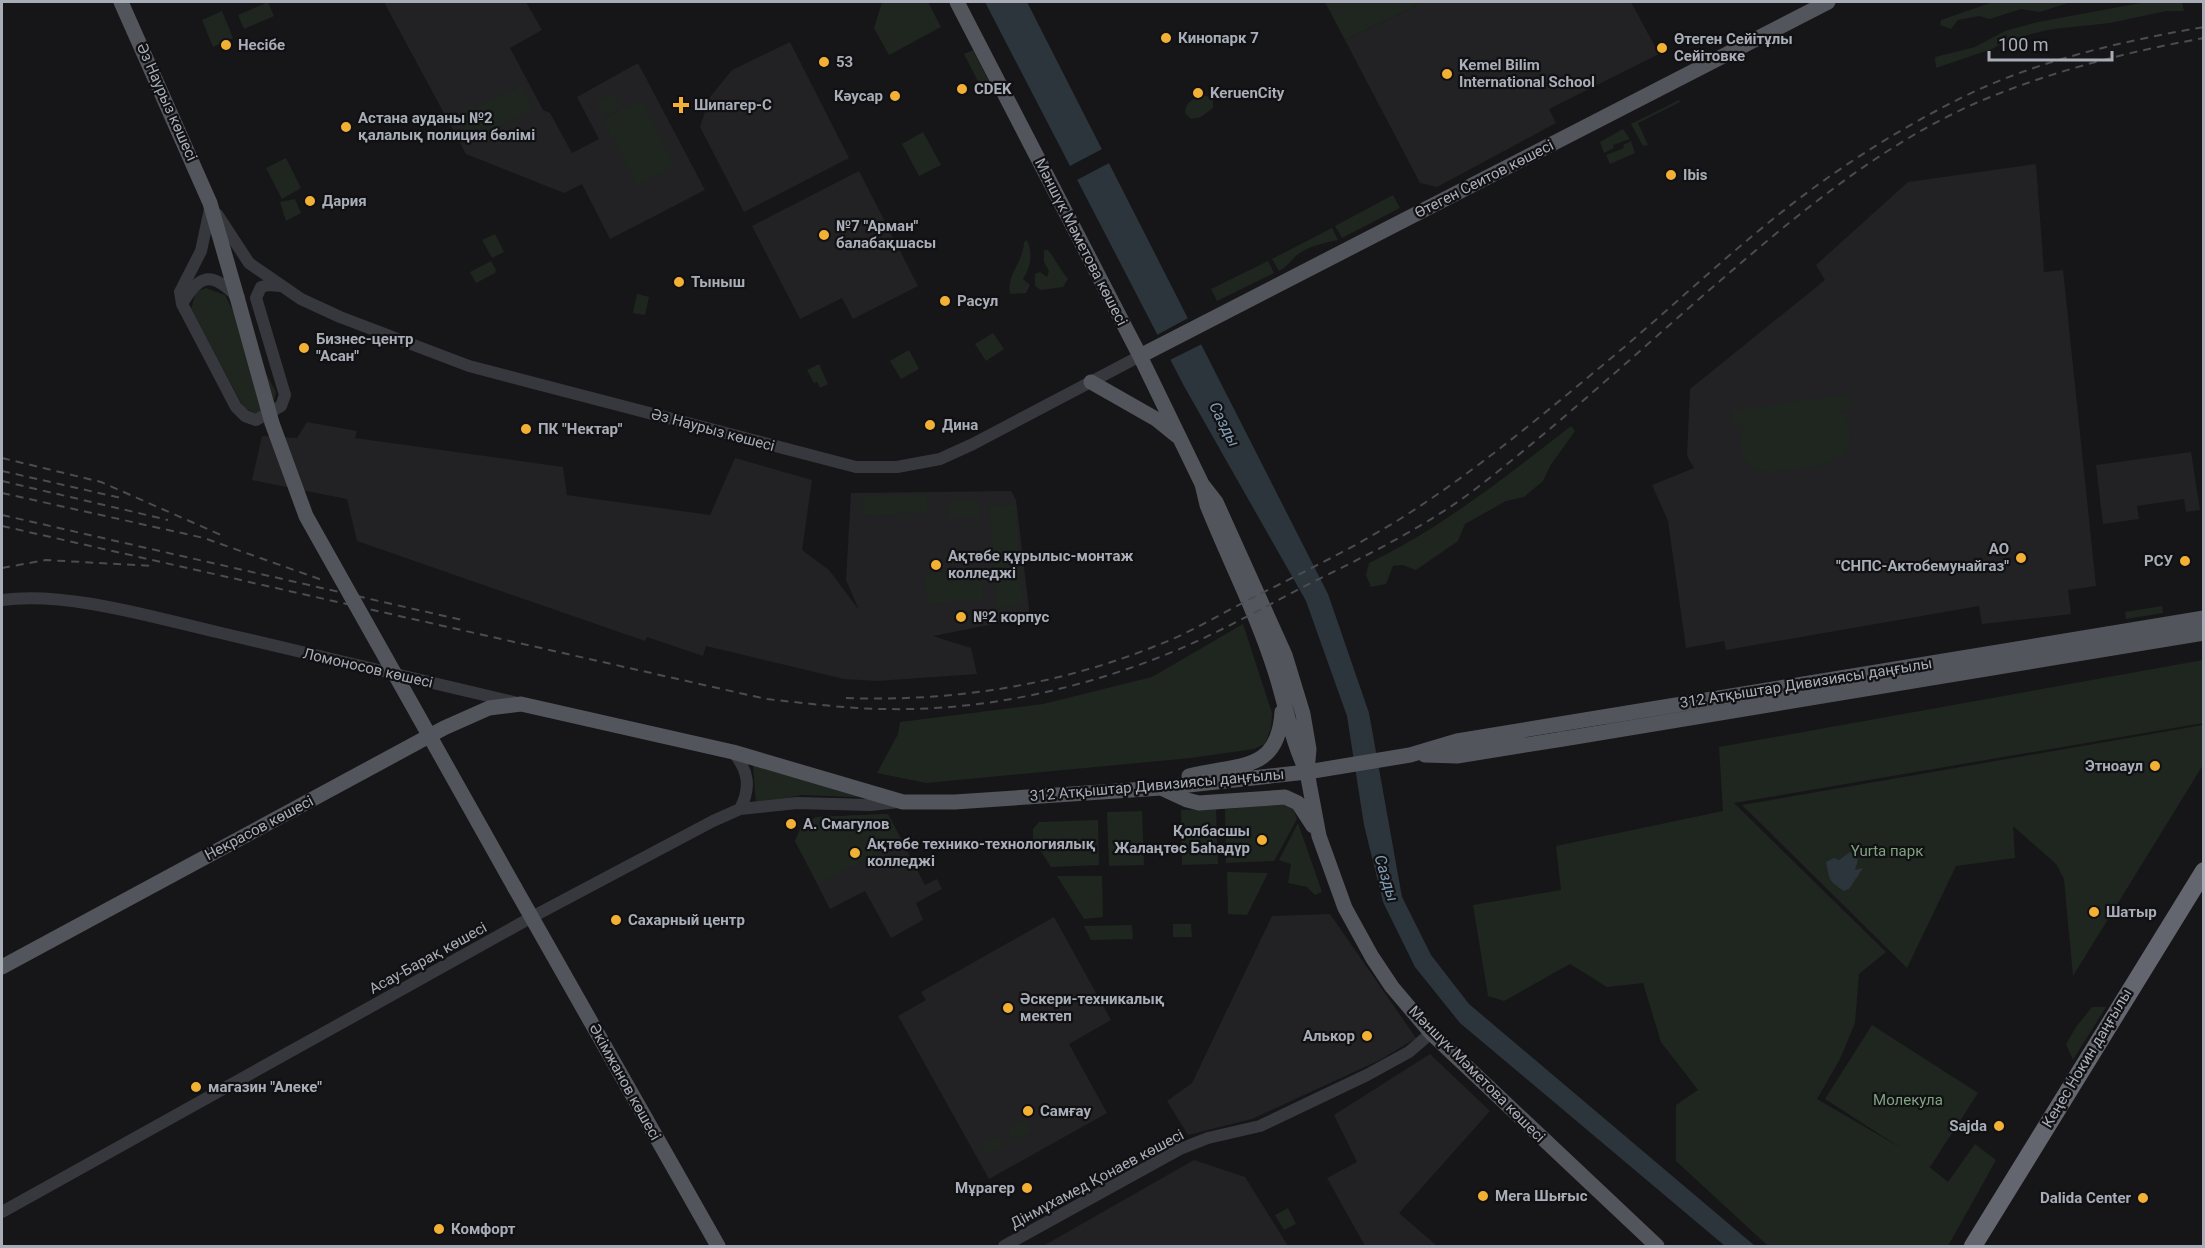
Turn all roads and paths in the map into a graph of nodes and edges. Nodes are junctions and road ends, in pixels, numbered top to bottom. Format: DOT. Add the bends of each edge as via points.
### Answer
graph roads {
  1 [pos="122,2"];
  2 [pos="957,2"];
  3 [pos="1828,2"];
  4 [pos="210,203"];
  5 [pos="280,286"];
  6 [pos="237,297"];
  7 [pos="182,304"];
  8 [pos="1140,356"];
  9 [pos="1091,382"];
  10 [pos="1181,439"];
  11 [pos="1202,484"];
  12 [pos="2,600"];
  13 [pos="2204,618"];
  14 [pos="2120,631"];
  15 [pos="2204,633"];
  16 [pos="2022,647"];
  17 [pos="2122,647"];
  18 [pos="2024,663"];
  19 [pos="1283,700"];
  20 [pos="521,704"];
  21 [pos="1633,720"];
  22 [pos="733,752"];
  23 [pos="1307,772"];
  24 [pos="1161,788"];
  25 [pos="897,802"];
  26 [pos="740,809"];
  27 [pos="1318,837"];
  28 [pos="2204,871"];
  29 [pos="2198,883"];
  30 [pos="532,917"];
  31 [pos="2,967"];
  32 [pos="1431,1033"];
  33 [pos="2,1212"];
  34 [pos="718,1246"];
  35 [pos="1005,1246"];
  36 [pos="1657,1246"];
  37 [pos="1973,1246"];
  1 -- 4 [label="main road, Әз Наурыз көшесі"];
  2 -- 8 [label="main road, Мәншүк Мәметова көшесі"];
  3 -- 8 [label="main road, Өтеген Сеитов көшесі"];
  4 -- 5 [label="street, Әз Наурыз көшесі" via="242,255"];
  4 -- 6 [label="main road, Әз Наурыз көшесі"];
  4 -- 7 [label="street" via="204,240 180,292"];
  5 -- 7 [label="street" via="261,287 256,298 285,395 281,406 256,420 236,407"];
  5 -- 9 [label="street, Әз Наурыз көшесі" via="340,317 469,366 856,467 897,467 940,459"];
  6 -- 7 [label="street" via="208,279 194,284"];
  6 -- 30 [label="main road, Әкімжанов көшесі, bridge" via="272,423 306,516"];
  8 -- 9 [label="street, Әз Наурыз көшесі"];
  8 -- 10 [label="main road, Мәншүк Мәметова көшесі"];
  9 -- 10 [label="main road" via="1156,419"];
  10 -- 11 [label="main road, Мәншүк Мәметова көшесі"];
  11 -- 19 [label="main road, Мәншүк Мәметова көшесі" via="1211,515 1262,635"];
  11 -- 23 [label="main road, Мәншүк Мәметова көшесі" via="1216,502 1279,637 1303,714 1310,749"];
  12 -- 20 [label="street, Ломоносов көшесі" via="26,597 69,601"];
  13 -- 14 [label="main road, 312 Атқыштар Дивизиясы даңғылы"];
  14 -- 16 [label="main road, 312 Атқыштар Дивизиясы даңғылы"];
  14 -- 17 [label="main road"];
  15 -- 17 [label="main road, 312 Атқыштар Дивизиясы даңғылы"];
  16 -- 18 [label="main road"];
  16 -- 21 [label="main road, 312 Атқыштар Дивизиясы даңғылы"];
  17 -- 18 [label="main road, 312 Атқыштар Дивизиясы даңғылы"];
  18 -- 21 [label="main road, 312 Атқыштар Дивизиясы даңғылы"];
  19 -- 23 [label="main road, Мәншүк Мәметова көшесі"];
  19 -- 24 [label="main road" via="1278,742 1268,754 1254,762 1192,775"];
  20 -- 22 [label="main road, Ломоносов көшесі"];
  20 -- 31 [label="main road, Некрасов көшесі" via="468,715"];
  21 -- 23 [label="main road, 312 Атқыштар Дивизиясы даңғылы" via="1457,756 1410,755"];
  22 -- 25 [label="main road, 312 Атқыштар Дивизиясы даңғылы"];
  22 -- 26 [label="street" via="743,766 748,785 748,795"];
  23 -- 24 [label="main road, 312 Атқыштар Дивизиясы даңғылы"];
  23 -- 27 [label="main road, Мәншүк Мәметова көшесі"];
  24 -- 25 [label="main road, 312 Атқыштар Дивизиясы даңғылы"];
  24 -- 27 [label="main road" via="1199,802 1293,799 1304,809"];
  25 -- 26 [label="street, Асау-Барақ көшесі" via="797,803"];
  26 -- 30 [label="street, Асау-Барақ көшесі"];
  27 -- 32 [label="main road, Мәншүк Мәметова көшесі" via="1345,908 1372,957"];
  28 -- 29 [label="highway, Кеңес Нокин даңғылы"];
  29 -- 37 [label="highway, Кеңес Нокин даңғылы"];
  30 -- 33 [label="street, Асау-Барақ көшесі"];
  30 -- 34 [label="main road, Әкімжанов көшесі"];
  32 -- 35 [label="street, Дінмұхамед Қонаев көшесі" via="1409,1052 1367,1075 1260,1126 1180,1149"];
  32 -- 36 [label="main road, Мәншүк Мәметова көшесі"];
}
